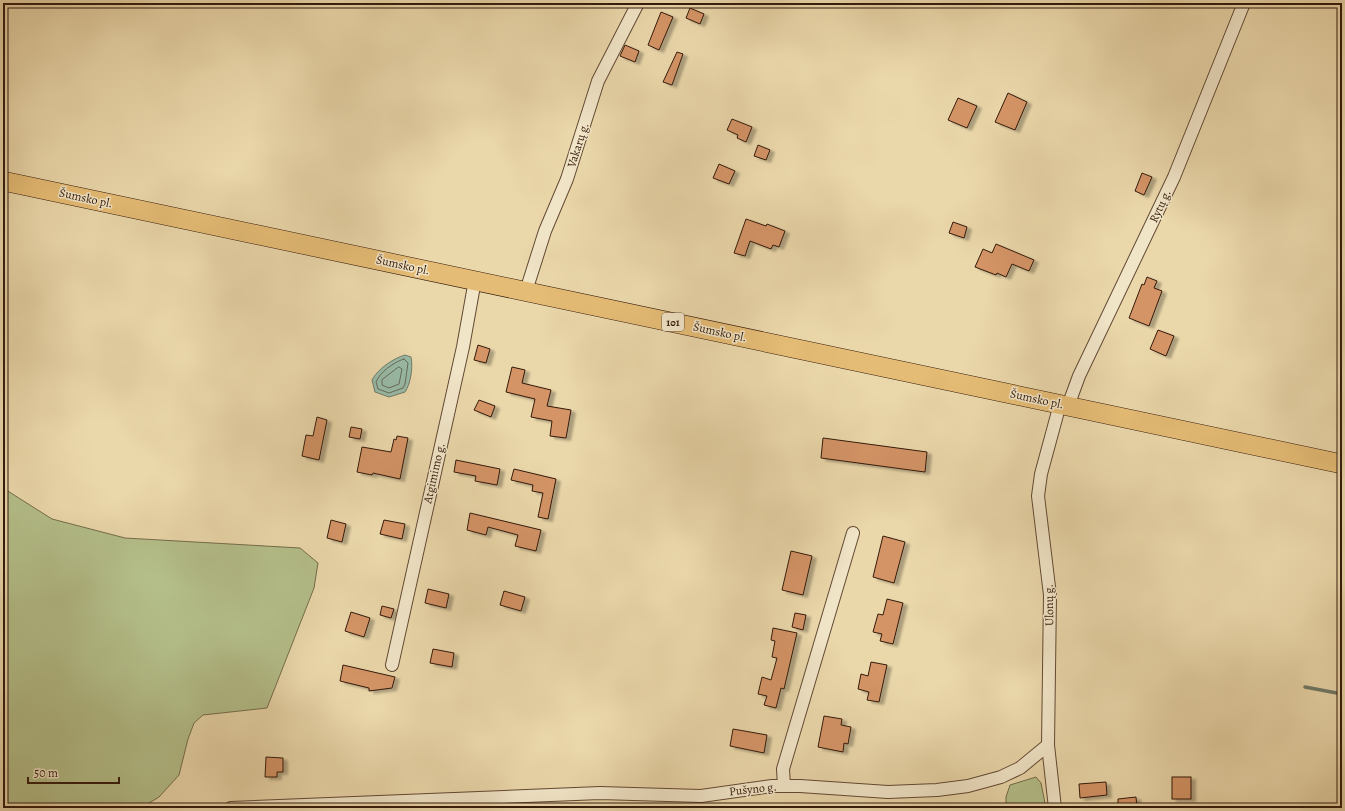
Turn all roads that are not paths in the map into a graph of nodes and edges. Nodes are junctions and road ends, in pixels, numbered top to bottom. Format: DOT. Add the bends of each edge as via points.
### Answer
graph roads {
  1 [pos="638,3"];
  2 [pos="1244,3"];
  3 [pos="3,181"];
  4 [pos="475,280"];
  5 [pos="526,292"];
  6 [pos="1064,405"];
  7 [pos="1342,464"];
  8 [pos="853,533"];
  9 [pos="392,665"];
  10 [pos="1048,745"];
  11 [pos="784,786"];
  12 [pos="231,808"];
  13 [pos="1055,808"];
  1 -- 5 [label="street, Vakarų g." via="598,81 567,180 545,232"];
  2 -- 6 [label="street, Rytų g." via="1174,177"];
  3 -- 4 [label="main road, Šumsko pl. / 101"];
  4 -- 5 [label="main road, Šumsko pl. / 101"];
  4 -- 9 [label="street, Atgimimo g." via="463,347"];
  5 -- 6 [label="main road, Šumsko pl. / 101"];
  6 -- 7 [label="main road, Šumsko pl. / 101"];
  6 -- 10 [label="street, Ulonų g." via="1041,474 1038,496 1050,594"];
  8 -- 11 [label="street" via="783,770"];
  10 -- 11 [label="street, Pušyno g." via="1020,768 1001,777 968,786 888,792"];
  10 -- 13 [label="street, Ulonų g."];
  11 -- 12 [label="street, Pušyno g." via="701,796 600,793"];
}
